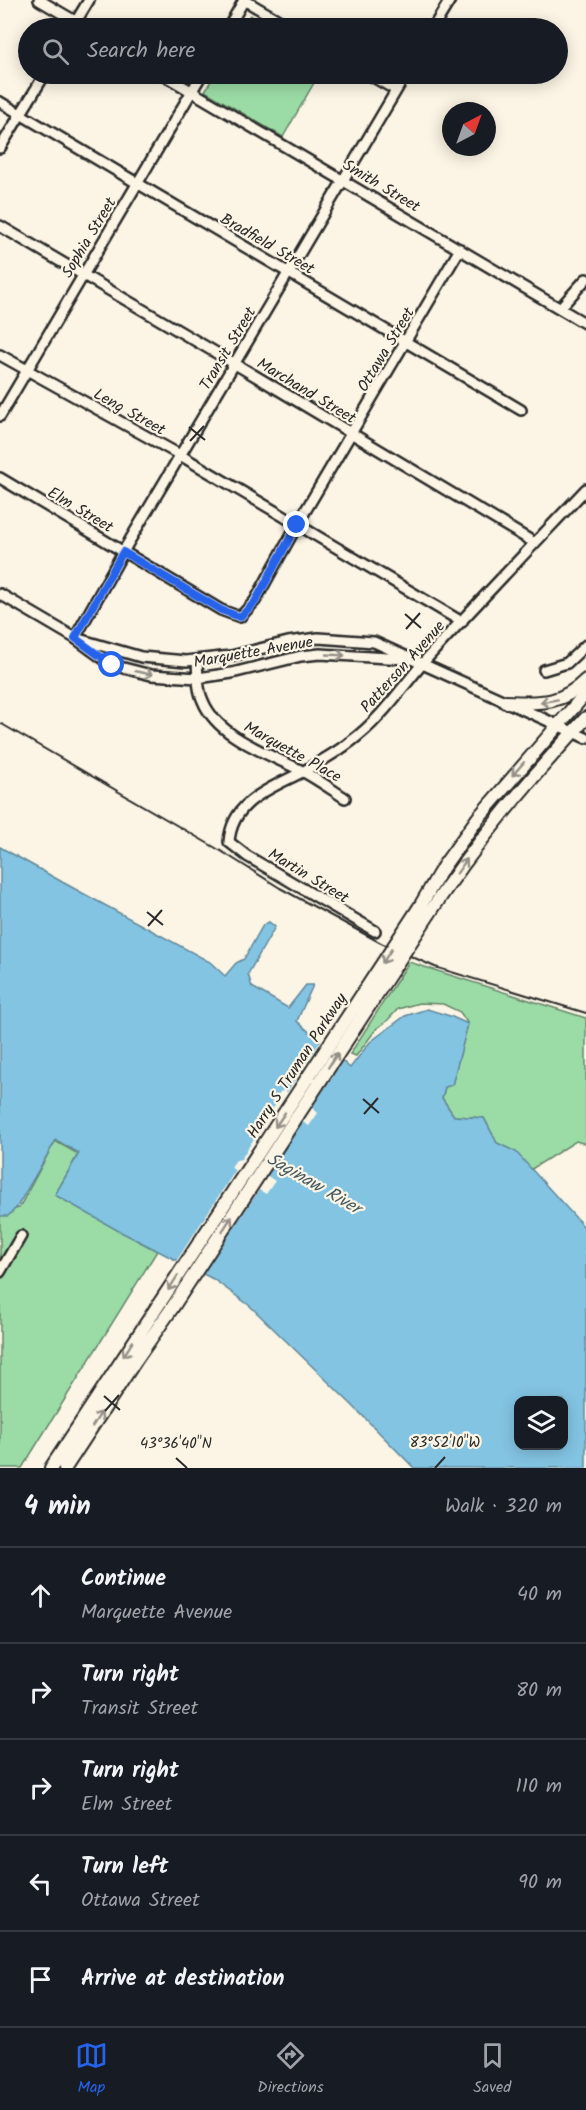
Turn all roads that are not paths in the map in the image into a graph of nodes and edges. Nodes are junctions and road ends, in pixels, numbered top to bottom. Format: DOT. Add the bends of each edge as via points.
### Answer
graph roads {
  1 [pos="39,0"];
  2 [pos="89,0"];
  3 [pos="244,0"];
  4 [pos="450,0"];
  5 [pos="64,18"];
  6 [pos="78,18"];
  7 [pos="234,18"];
  8 [pos="275,18"];
  9 [pos="439,18"];
  10 [pos="39,84"];
  11 [pos="180,84"];
  12 [pos="196,84"];
  13 [pos="386,84"];
  14 [pos="400,84"];
  15 [pos="396,90"];
  16 [pos="192,91"];
  17 [pos="0,102"];
  18 [pos="21,114"];
  19 [pos="0,148"];
  20 [pos="344,180"];
  21 [pos="138,183"];
  22 [pos="0,226"];
  23 [pos="460,249"];
  24 [pos="289,272"];
  25 [pos="82,275"];
  26 [pos="586,279"];
  27 [pos="560,308"];
  28 [pos="586,324"];
  29 [pos="406,343"];
  30 [pos="0,355"];
  31 [pos="234,364"];
  32 [pos="27,371"];
  33 [pos="521,410"];
  34 [pos="0,416"];
  35 [pos="351,434"];
  36 [pos="180,455"];
  37 [pos="0,478"];
  38 [pos="586,489"];
  39 [pos="297,525"];
  40 [pos="535,543"];
  41 [pos="123,552"];
  42 [pos="0,594"];
  43 [pos="240,617"];
  44 [pos="462,622"];
  45 [pos="75,638"];
  46 [pos="586,645"];
  47 [pos="197,660"];
  48 [pos="411,660"];
  49 [pos="422,665"];
  50 [pos="544,670"];
  51 [pos="198,678"];
  52 [pos="586,681"];
  53 [pos="586,693"];
  54 [pos="505,702"];
  55 [pos="586,718"];
  56 [pos="557,725"];
  57 [pos="572,733"];
  58 [pos="586,738"];
  59 [pos="303,771"];
  60 [pos="345,798"];
  61 [pos="229,843"];
  62 [pos="424,911"];
  63 [pos="375,931"];
  64 [pos="21,1236"];
  65 [pos="0,1272"];
  66 [pos="166,1304"];
  67 [pos="51,1468"];
  68 [pos="64,1468"];
  1 -- 5 [label="street"];
  2 -- 6 [label="street"];
  3 -- 7 [label="street"];
  3 -- 8 [label="street"];
  4 -- 9 [label="street"];
  10 -- 18 [label="street"];
  11 -- 16 [label="street, Smith Street"];
  12 -- 16 [label="street, Sophia Street"];
  13 -- 15 [label="street"];
  14 -- 15 [label="street, Transit Street"];
  15 -- 20 [label="street, Transit Street"];
  16 -- 20 [label="street, Smith Street"];
  16 -- 21 [label="street, Sophia Street"];
  17 -- 18 [label="street, Bradfield Street"];
  18 -- 19 [label="street"];
  18 -- 21 [label="street, Bradfield Street"];
  20 -- 23 [label="street, Smith Street"];
  20 -- 24 [label="street, Transit Street"];
  21 -- 24 [label="street, Bradfield Street"];
  21 -- 25 [label="street, Sophia Street"];
  22 -- 25 [label="street, Marchand Street"];
  23 -- 27 [label="street, Smith Street"];
  23 -- 29 [label="street, Ottawa Street"];
  24 -- 29 [label="street, Bradfield Street"];
  24 -- 31 [label="street, Transit Street"];
  25 -- 31 [label="street, Marchand Street"];
  25 -- 32 [label="street, Sophia Street"];
  26 -- 27 [label="street"];
  27 -- 28 [label="street, Smith Street"];
  29 -- 33 [label="street, Bradfield Street"];
  29 -- 35 [label="street, Ottawa Street"];
  30 -- 32 [label="street, Leng Street"];
  31 -- 35 [label="street, Marchand Street"];
  31 -- 36 [label="street, Transit Street"];
  32 -- 34 [label="street, Sophia Street"];
  32 -- 36 [label="street, Leng Street"];
  35 -- 39 [label="street, Ottawa Street"];
  35 -- 40 [label="street, Marchand Street"];
  36 -- 39 [label="street, Leng Street"];
  36 -- 41 [label="street, Transit Street"];
  37 -- 41 [label="street, Elm Street"];
  38 -- 40 [label="street, Patterson Avenue"];
  39 -- 43 [label="street, Ottawa Street" via="255,602"];
  39 -- 44 [label="street, Leng Street"];
  40 -- 44 [label="street, Patterson Avenue"];
  41 -- 43 [label="street, Elm Street" via="221,610"];
  41 -- 45 [label="street, Transit Street"];
  42 -- 45 [label="street, Marquette Avenue"];
  44 -- 49 [label="street, Patterson Avenue"];
  45 -- 47 [label="street, Marquette Avenue" via="141,657"];
  45 -- 51 [label="street, Marquette Avenue, one-way" via="112,665 151,675"];
  46 -- 50 [label="street" via="567,663"];
  47 -- 48 [label="street, Marquette Avenue" via="288,642 333,638 374,642"];
  47 -- 51 [label="street"];
  48 -- 49 [label="street, Marquette Avenue"];
  51 -- 48 [label="street, Marquette Avenue, one-way" via="320,654"];
  49 -- 54 [label="street, Marquette Avenue"];
  49 -- 59 [label="street, Patterson Avenue" via="380,716 350,742"];
  51 -- 59 [label="street, Marquette Place" via="203,703 229,732 261,753"];
  52 -- 54 [label="main road, one-way" via="554,701"];
  53 -- 56 [label="main road, Harry S Truman Parkway"];
  54 -- 56 [label="street, Marquette Avenue"];
  55 -- 57 [label="main road, Harry S Truman Parkway"];
  56 -- 57 [label="street, Marquette Avenue"];
  56 -- 62 [label="main road, Harry S Truman Parkway, one-way" via="478,818 443,867"];
  57 -- 58 [label="street, Marquette Avenue"];
  62 -- 57 [label="main road, Harry S Truman Parkway, one-way"];
  59 -- 60 [label="street, Marquette Place"];
  59 -- 61 [label="street, Patterson Avenue" via="250,802 230,830"];
  61 -- 63 [label="street, Martin Street"];
  62 -- 66 [label="main road, Harry S Truman Parkway, bridge"];
  64 -- 65 [label="street"];
  66 -- 67 [label="main road, Harry S Truman Parkway, one-way"];
  68 -- 66 [label="main road, Harry S Truman Parkway, one-way" via="135,1361"];
}
